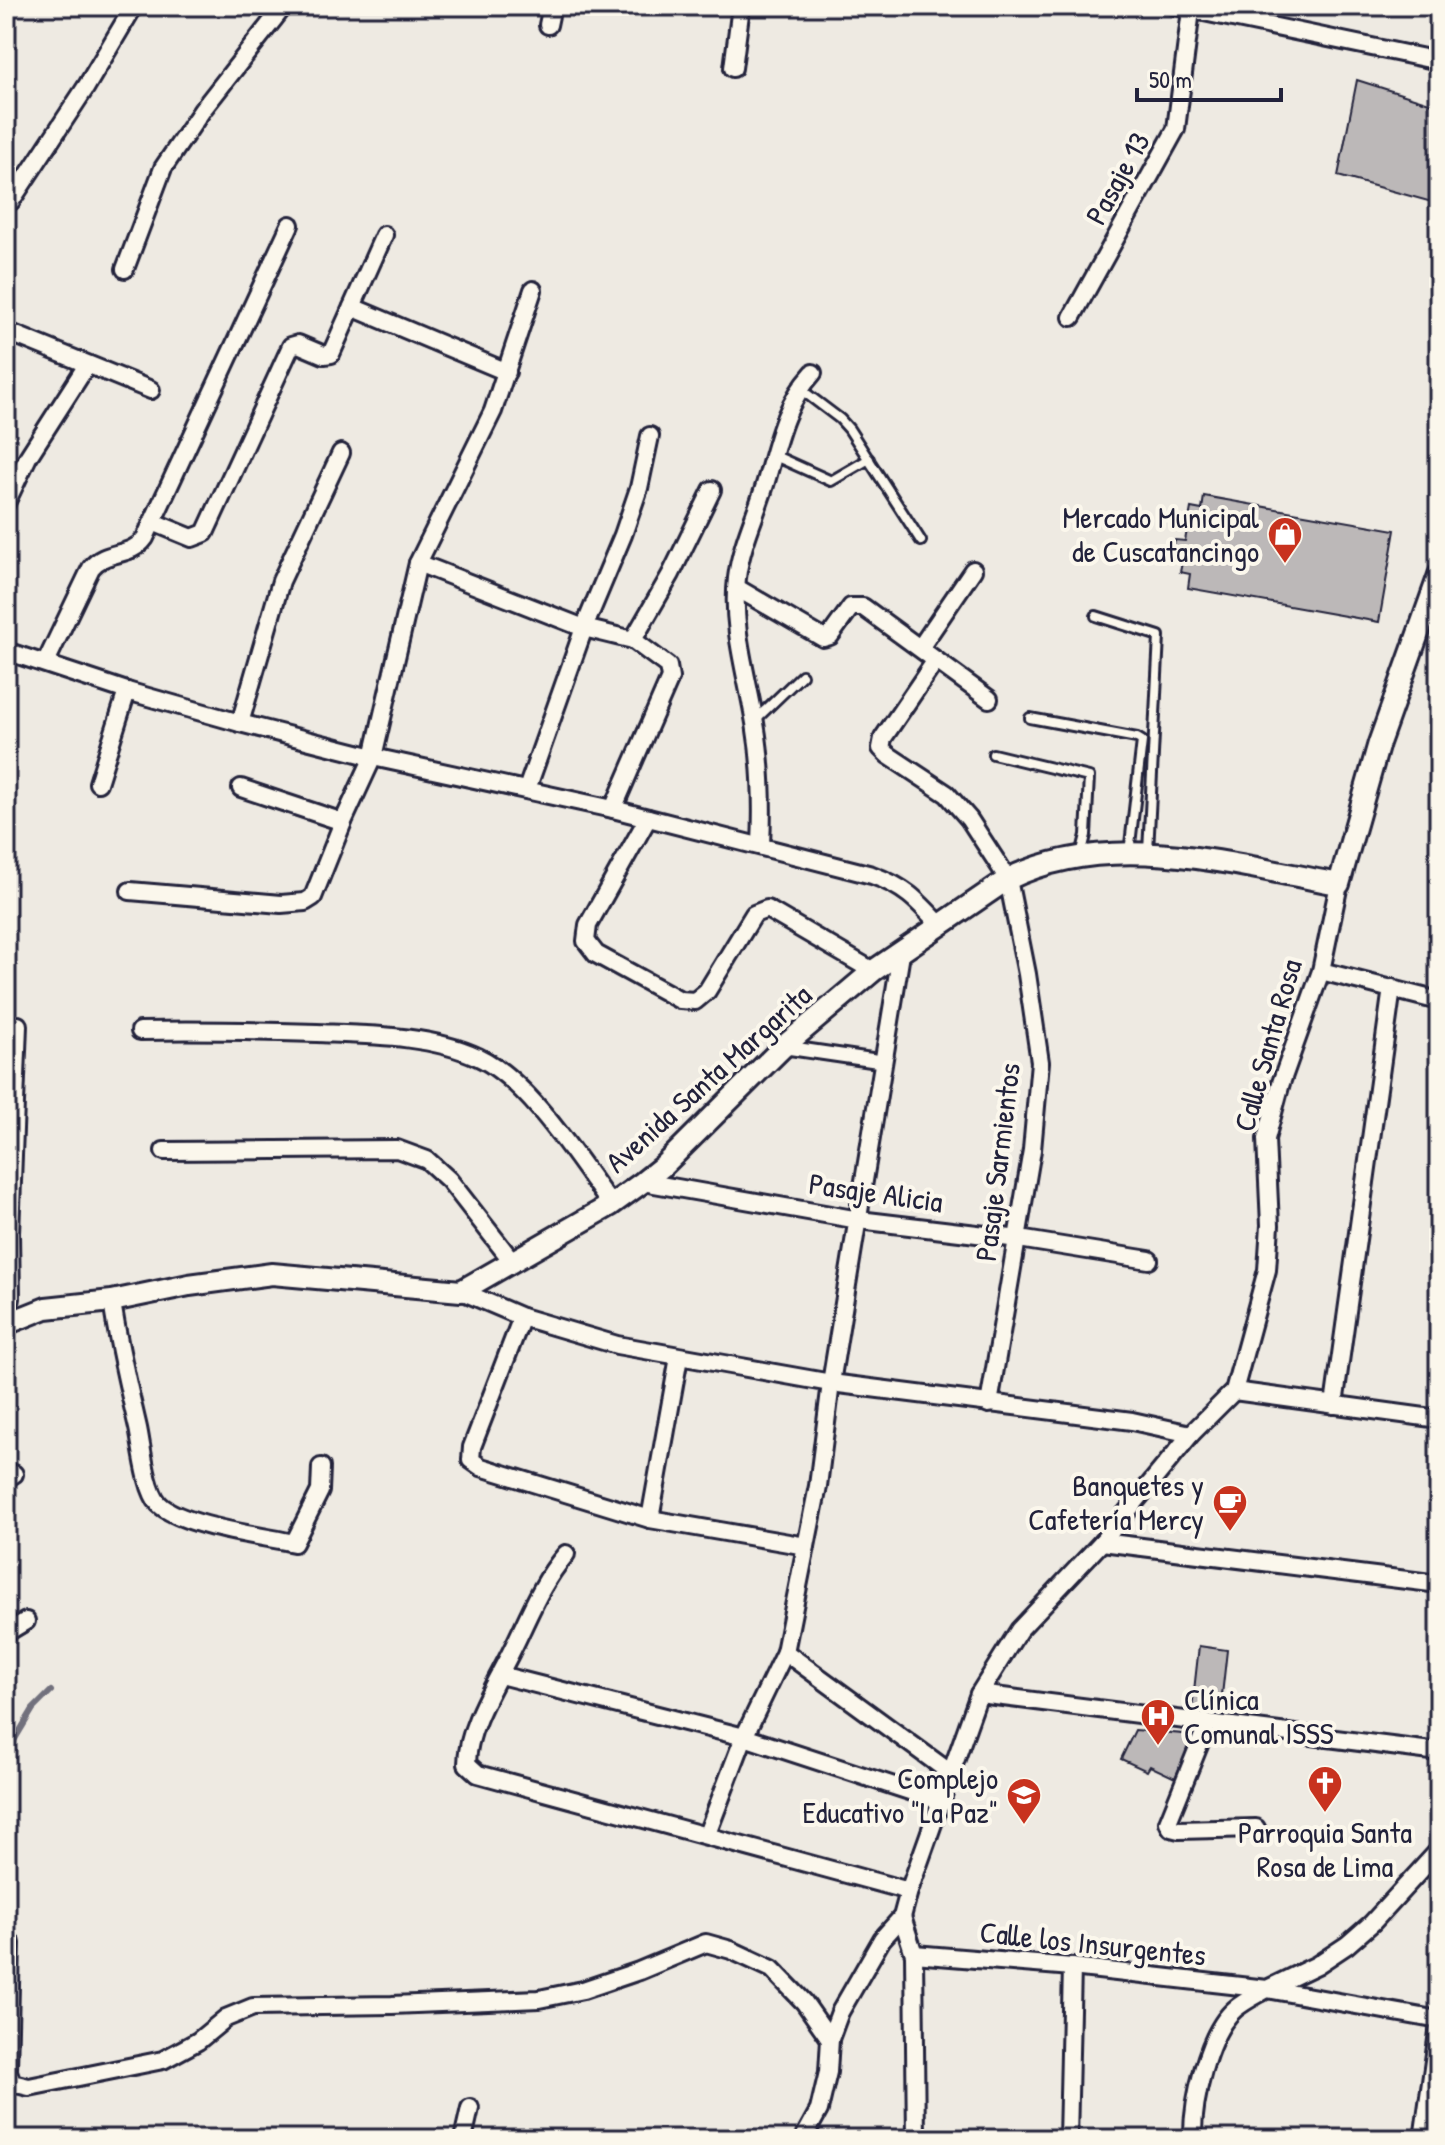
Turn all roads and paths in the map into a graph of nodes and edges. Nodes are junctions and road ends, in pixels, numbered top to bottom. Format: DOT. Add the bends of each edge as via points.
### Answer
graph roads {
  1 [pos="134,6"];
  2 [pos="284,6"];
  3 [pos="552,6"];
  4 [pos="741,6"];
  5 [pos="1183,8"];
  6 [pos="548,25"];
  7 [pos="1439,61"];
  8 [pos="733,68"];
  9 [pos="11,201"];
  10 [pos="290,225"];
  11 [pos="384,235"];
  12 [pos="125,269"];
  13 [pos="533,290"];
  14 [pos="352,307"];
  15 [pos="1072,317"];
  16 [pos="6,331"];
  17 [pos="87,365"];
  18 [pos="507,372"];
  19 [pos="813,373"];
  20 [pos="799,388"];
  21 [pos="151,390"];
  22 [pos="650,436"];
  23 [pos="341,453"];
  24 [pos="773,455"];
  25 [pos="869,459"];
  26 [pos="712,490"];
  27 [pos="6,503"];
  28 [pos="153,522"];
  29 [pos="921,541"];
  30 [pos="418,563"];
  31 [pos="973,570"];
  32 [pos="1439,575"];
  33 [pos="737,588"];
  34 [pos="1096,616"];
  35 [pos="584,628"];
  36 [pos="633,640"];
  37 [pos="920,648"];
  38 [pos="6,651"];
  39 [pos="936,660"];
  40 [pos="46,662"];
  41 [pos="802,675"];
  42 [pos="127,691"];
  43 [pos="989,699"];
  44 [pos="1030,718"];
  45 [pos="755,720"];
  46 [pos="240,723"];
  47 [pos="993,754"];
  48 [pos="373,757"];
  49 [pos="98,783"];
  50 [pos="241,788"];
  51 [pos="527,789"];
  52 [pos="613,809"];
  53 [pos="648,818"];
  54 [pos="343,822"];
  55 [pos="761,845"];
  56 [pos="1139,853"];
  57 [pos="1081,855"];
  58 [pos="1008,879"];
  59 [pos="1339,884"];
  60 [pos="130,891"];
  61 [pos="940,925"];
  62 [pos="901,954"];
  63 [pos="873,971"];
  64 [pos="1321,971"];
  65 [pos="1392,988"];
  66 [pos="1439,1001"];
  67 [pos="18,1025"];
  68 [pos="140,1031"];
  69 [pos="783,1047"];
  70 [pos="885,1062"];
  71 [pos="164,1151"];
  72 [pos="643,1182"];
  73 [pos="611,1205"];
  74 [pos="859,1220"];
  75 [pos="1019,1239"];
  76 [pos="1149,1260"];
  77 [pos="512,1261"];
  78 [pos="461,1291"];
  79 [pos="8,1299"];
  80 [pos="112,1301"];
  81 [pos="46,1308"];
  82 [pos="522,1317"];
  83 [pos="6,1324"];
  84 [pos="679,1357"];
  85 [pos="831,1383"];
  86 [pos="1234,1391"];
  87 [pos="989,1404"];
  88 [pos="1334,1405"];
  89 [pos="1439,1419"];
  90 [pos="1191,1434"];
  91 [pos="321,1467"];
  92 [pos="650,1519"];
  93 [pos="1102,1542"];
  94 [pos="806,1546"];
  95 [pos="566,1554"];
  96 [pos="1439,1584"];
  97 [pos="26,1621"];
  98 [pos="6,1633"];
  99 [pos="785,1652"];
  100 [pos="500,1675"];
  101 [pos="979,1694"];
  102 [pos="1208,1723"];
  103 [pos="744,1737"];
  104 [pos="1439,1752"];
  105 [pos="952,1774"];
  106 [pos="943,1802"];
  107 [pos="1256,1828"];
  108 [pos="707,1834"];
  109 [pos="1439,1850"];
  110 [pos="909,1891"];
  111 [pos="902,1917"];
  112 [pos="11,1943"];
  113 [pos="914,1954"];
  114 [pos="1072,1967"];
  115 [pos="1267,1989"];
  116 [pos="1439,2023"];
  117 [pos="830,2039"];
  118 [pos="470,2108"];
  119 [pos="463,2139"];
  120 [pos="803,2139"];
  121 [pos="916,2139"];
  122 [pos="1068,2139"];
  123 [pos="1193,2139"];
  124 [pos="1423,2139"];
  1 -- 9 [label="street"];
  2 -- 12 [label="street" via="163,168"];
  3 -- 6 [label="street"];
  4 -- 8 [label="street"];
  5 -- 7 [label="street"];
  5 -- 15 [label="street, Pasaje 13" via="1176,129"];
  10 -- 28 [label="street"];
  11 -- 14 [label="street"];
  13 -- 18 [label="street"];
  14 -- 18 [label="street"];
  14 -- 28 [label="street" via="331,354 291,346 205,533 192,538"];
  16 -- 17 [label="street"];
  17 -- 21 [label="street"];
  17 -- 27 [label="street" via="28,457"];
  18 -- 30 [label="street"];
  19 -- 20 [label="street"];
  20 -- 24 [label="street"];
  20 -- 25 [label="lane" via="840,419"];
  22 -- 35 [label="street" via="623,535"];
  23 -- 46 [label="street" via="281,581"];
  24 -- 25 [label="lane" via="831,481"];
  24 -- 33 [label="street" via="742,553"];
  25 -- 29 [label="lane"];
  26 -- 36 [label="street"];
  28 -- 40 [label="street" via="131,552 99,558 91,568"];
  30 -- 35 [label="street"];
  30 -- 48 [label="street"];
  31 -- 37 [label="street"];
  32 -- 59 [label="street, Calle Santa Rosa" via="1379,743"];
  33 -- 37 [label="street" via="823,638 851,607 859,606"];
  33 -- 45 [label="street" via="742,663"];
  34 -- 56 [label="lane" via="1159,636"];
  35 -- 36 [label="street"];
  35 -- 51 [label="street"];
  36 -- 52 [label="street" via="671,672"];
  37 -- 39 [label="street"];
  38 -- 40 [label="street"];
  39 -- 43 [label="street"];
  39 -- 58 [label="street" via="881,748 947,794"];
  40 -- 42 [label="street"];
  41 -- 45 [label="lane"];
  42 -- 46 [label="street"];
  42 -- 49 [label="street"];
  44 -- 56 [label="lane" via="1142,741"];
  45 -- 55 [label="street" via="762,774"];
  46 -- 48 [label="street"];
  47 -- 57 [label="lane" via="1089,777"];
  48 -- 51 [label="street"];
  48 -- 54 [label="street"];
  50 -- 54 [label="street"];
  51 -- 52 [label="street"];
  52 -- 53 [label="street"];
  53 -- 55 [label="street"];
  53 -- 63 [label="street" via="588,925 586,941 596,954 680,1000 695,1001 707,991 754,914 767,909"];
  54 -- 60 [label="street" via="318,888 305,902 236,902"];
  55 -- 61 [label="street" via="898,885"];
  56 -- 57 [label="street, Avenida Santa Margarita"];
  56 -- 59 [label="street, Avenida Santa Margarita"];
  57 -- 58 [label="street, Avenida Santa Margarita"];
  58 -- 61 [label="street, Avenida Santa Margarita"];
  58 -- 75 [label="street, Pasaje Sarmientos" via="1040,1062"];
  59 -- 64 [label="street, Calle Santa Rosa"];
  61 -- 62 [label="street, Avenida Santa Margarita"];
  62 -- 63 [label="street, Avenida Santa Margarita"];
  62 -- 70 [label="street"];
  63 -- 69 [label="street, Avenida Santa Margarita"];
  64 -- 65 [label="street"];
  64 -- 86 [label="street, Calle Santa Rosa" via="1266,1139 1267,1270"];
  65 -- 66 [label="street"];
  65 -- 88 [label="street"];
  67 -- 79 [label="street"];
  68 -- 73 [label="street" via="351,1034 420,1040 478,1057 508,1078 549,1121"];
  69 -- 70 [label="street"];
  69 -- 72 [label="street, Avenida Santa Margarita"];
  70 -- 74 [label="street"];
  71 -- 77 [label="street" via="397,1149 427,1160 449,1180"];
  72 -- 73 [label="street, Avenida Santa Margarita"];
  72 -- 74 [label="street, Pasaje Alicia"];
  73 -- 77 [label="street, Avenida Santa Margarita"];
  74 -- 75 [label="street, Pasaje Alicia"];
  74 -- 85 [label="street"];
  75 -- 76 [label="street, Pasaje Alicia"];
  75 -- 87 [label="street, Pasaje Sarmientos"];
  77 -- 78 [label="street, Avenida Santa Margarita"];
  78 -- 80 [label="street" via="272,1274"];
  78 -- 82 [label="street"];
  79 -- 81 [label="street"];
  80 -- 81 [label="street"];
  80 -- 91 [label="street" via="146,1472 158,1503 219,1529 294,1543 320,1491"];
  81 -- 83 [label="street"];
  82 -- 84 [label="street"];
  82 -- 92 [label="street" via="471,1460"];
  84 -- 85 [label="street"];
  84 -- 92 [label="street"];
  85 -- 87 [label="street"];
  85 -- 94 [label="street"];
  86 -- 88 [label="street"];
  86 -- 90 [label="street, Calle Santa Rosa"];
  87 -- 90 [label="street" via="1132,1421"];
  88 -- 89 [label="street"];
  90 -- 93 [label="street, Calle Santa Rosa"];
  92 -- 94 [label="street"];
  93 -- 96 [label="street"];
  93 -- 101 [label="street, Calle Santa Rosa" via="1019,1630"];
  94 -- 99 [label="street"];
  95 -- 100 [label="street" via="539,1592"];
  97 -- 98 [label="street"];
  99 -- 103 [label="street"];
  99 -- 105 [label="street"];
  100 -- 103 [label="street"];
  100 -- 108 [label="street" via="467,1750 467,1764 478,1774"];
  101 -- 102 [label="street"];
  101 -- 105 [label="street, Calle Santa Rosa"];
  102 -- 104 [label="street"];
  102 -- 107 [label="street" via="1168,1822 1179,1830"];
  103 -- 106 [label="street"];
  103 -- 108 [label="street"];
  105 -- 106 [label="street, Calle Santa Rosa"];
  106 -- 110 [label="street, Calle Santa Rosa"];
  108 -- 110 [label="street"];
  109 -- 115 [label="street" via="1347,1945"];
  110 -- 111 [label="street, Calle Santa Rosa"];
  111 -- 113 [label="street"];
  111 -- 117 [label="street" via="882,1939"];
  112 -- 117 [label="street" via="8,2071 12,2083 29,2087 163,2060 226,2018 253,2007 539,1999 583,1990 706,1943 772,1969"];
  113 -- 114 [label="street, Calle los Insurgentes"];
  113 -- 121 [label="street"];
  114 -- 115 [label="street, Calle los Insurgentes"];
  114 -- 122 [label="street"];
  115 -- 116 [label="street, Calle los Insurgentes"];
  115 -- 123 [label="street" via="1233,2010 1222,2027 1200,2075"];
  116 -- 124 [label="street"];
  117 -- 120 [label="street" via="819,2110"];
  118 -- 119 [label="street"];
}
